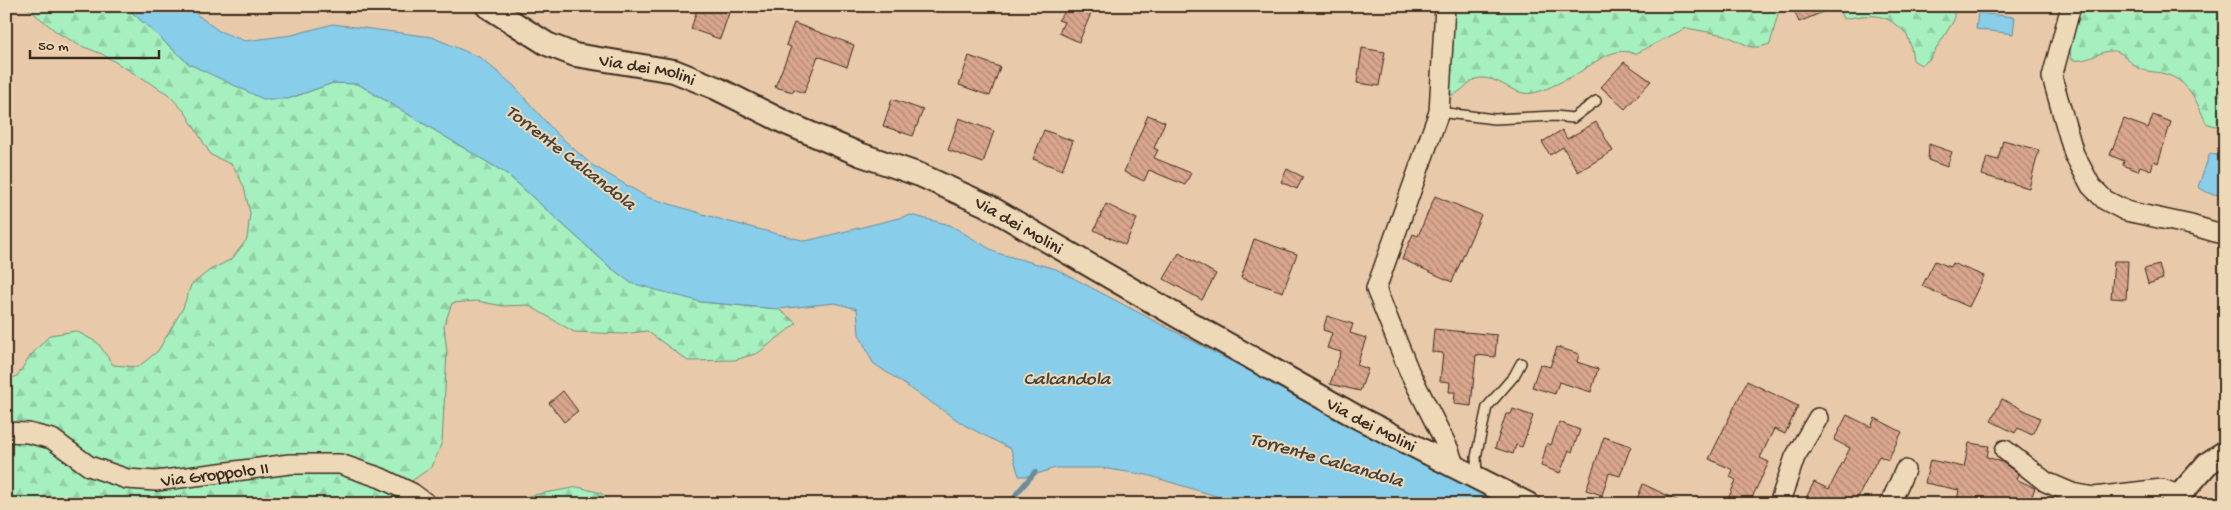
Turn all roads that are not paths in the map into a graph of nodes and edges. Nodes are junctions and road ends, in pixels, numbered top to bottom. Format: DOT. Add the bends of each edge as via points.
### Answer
graph roads {
  1 [pos="487,6"];
  2 [pos="1444,6"];
  3 [pos="2071,6"];
  4 [pos="1596,101"];
  5 [pos="1439,112"];
  6 [pos="2225,235"];
  7 [pos="1521,363"];
  8 [pos="1818,418"];
  9 [pos="6,432"];
  10 [pos="2005,450"];
  11 [pos="2225,452"];
  12 [pos="1454,465"];
  13 [pos="1905,470"];
  14 [pos="1478,478"];
  15 [pos="2071,498"];
  16 [pos="2175,500"];
  17 [pos="427,504"];
  18 [pos="1528,504"];
  19 [pos="1779,504"];
  20 [pos="1890,504"];
  1 -- 12 [label="street, Via dei Molini" via="548,44 575,55 674,71 786,123 920,175 986,205 1357,417"];
  2 -- 5 [label="street"];
  3 -- 6 [label="street" via="2052,77 2074,154 2091,186 2105,200 2126,211"];
  4 -- 5 [label="lane" via="1573,118 1494,118"];
  5 -- 12 [label="street" via="1376,289 1409,371"];
  7 -- 14 [label="lane" via="1487,407 1476,457"];
  8 -- 19 [label="street" via="1795,457"];
  9 -- 17 [label="street, Via Groppolo II" via="52,439 89,466 127,479 156,481 290,464 340,464 381,478"];
  10 -- 15 [label="street"];
  11 -- 16 [label="street" via="2207,464"];
  12 -- 14 [label="street, Via dei Molini"];
  13 -- 20 [label="street"];
  14 -- 18 [label="street, Via dei Molini"];
  15 -- 16 [label="street" via="2162,490"];
}
